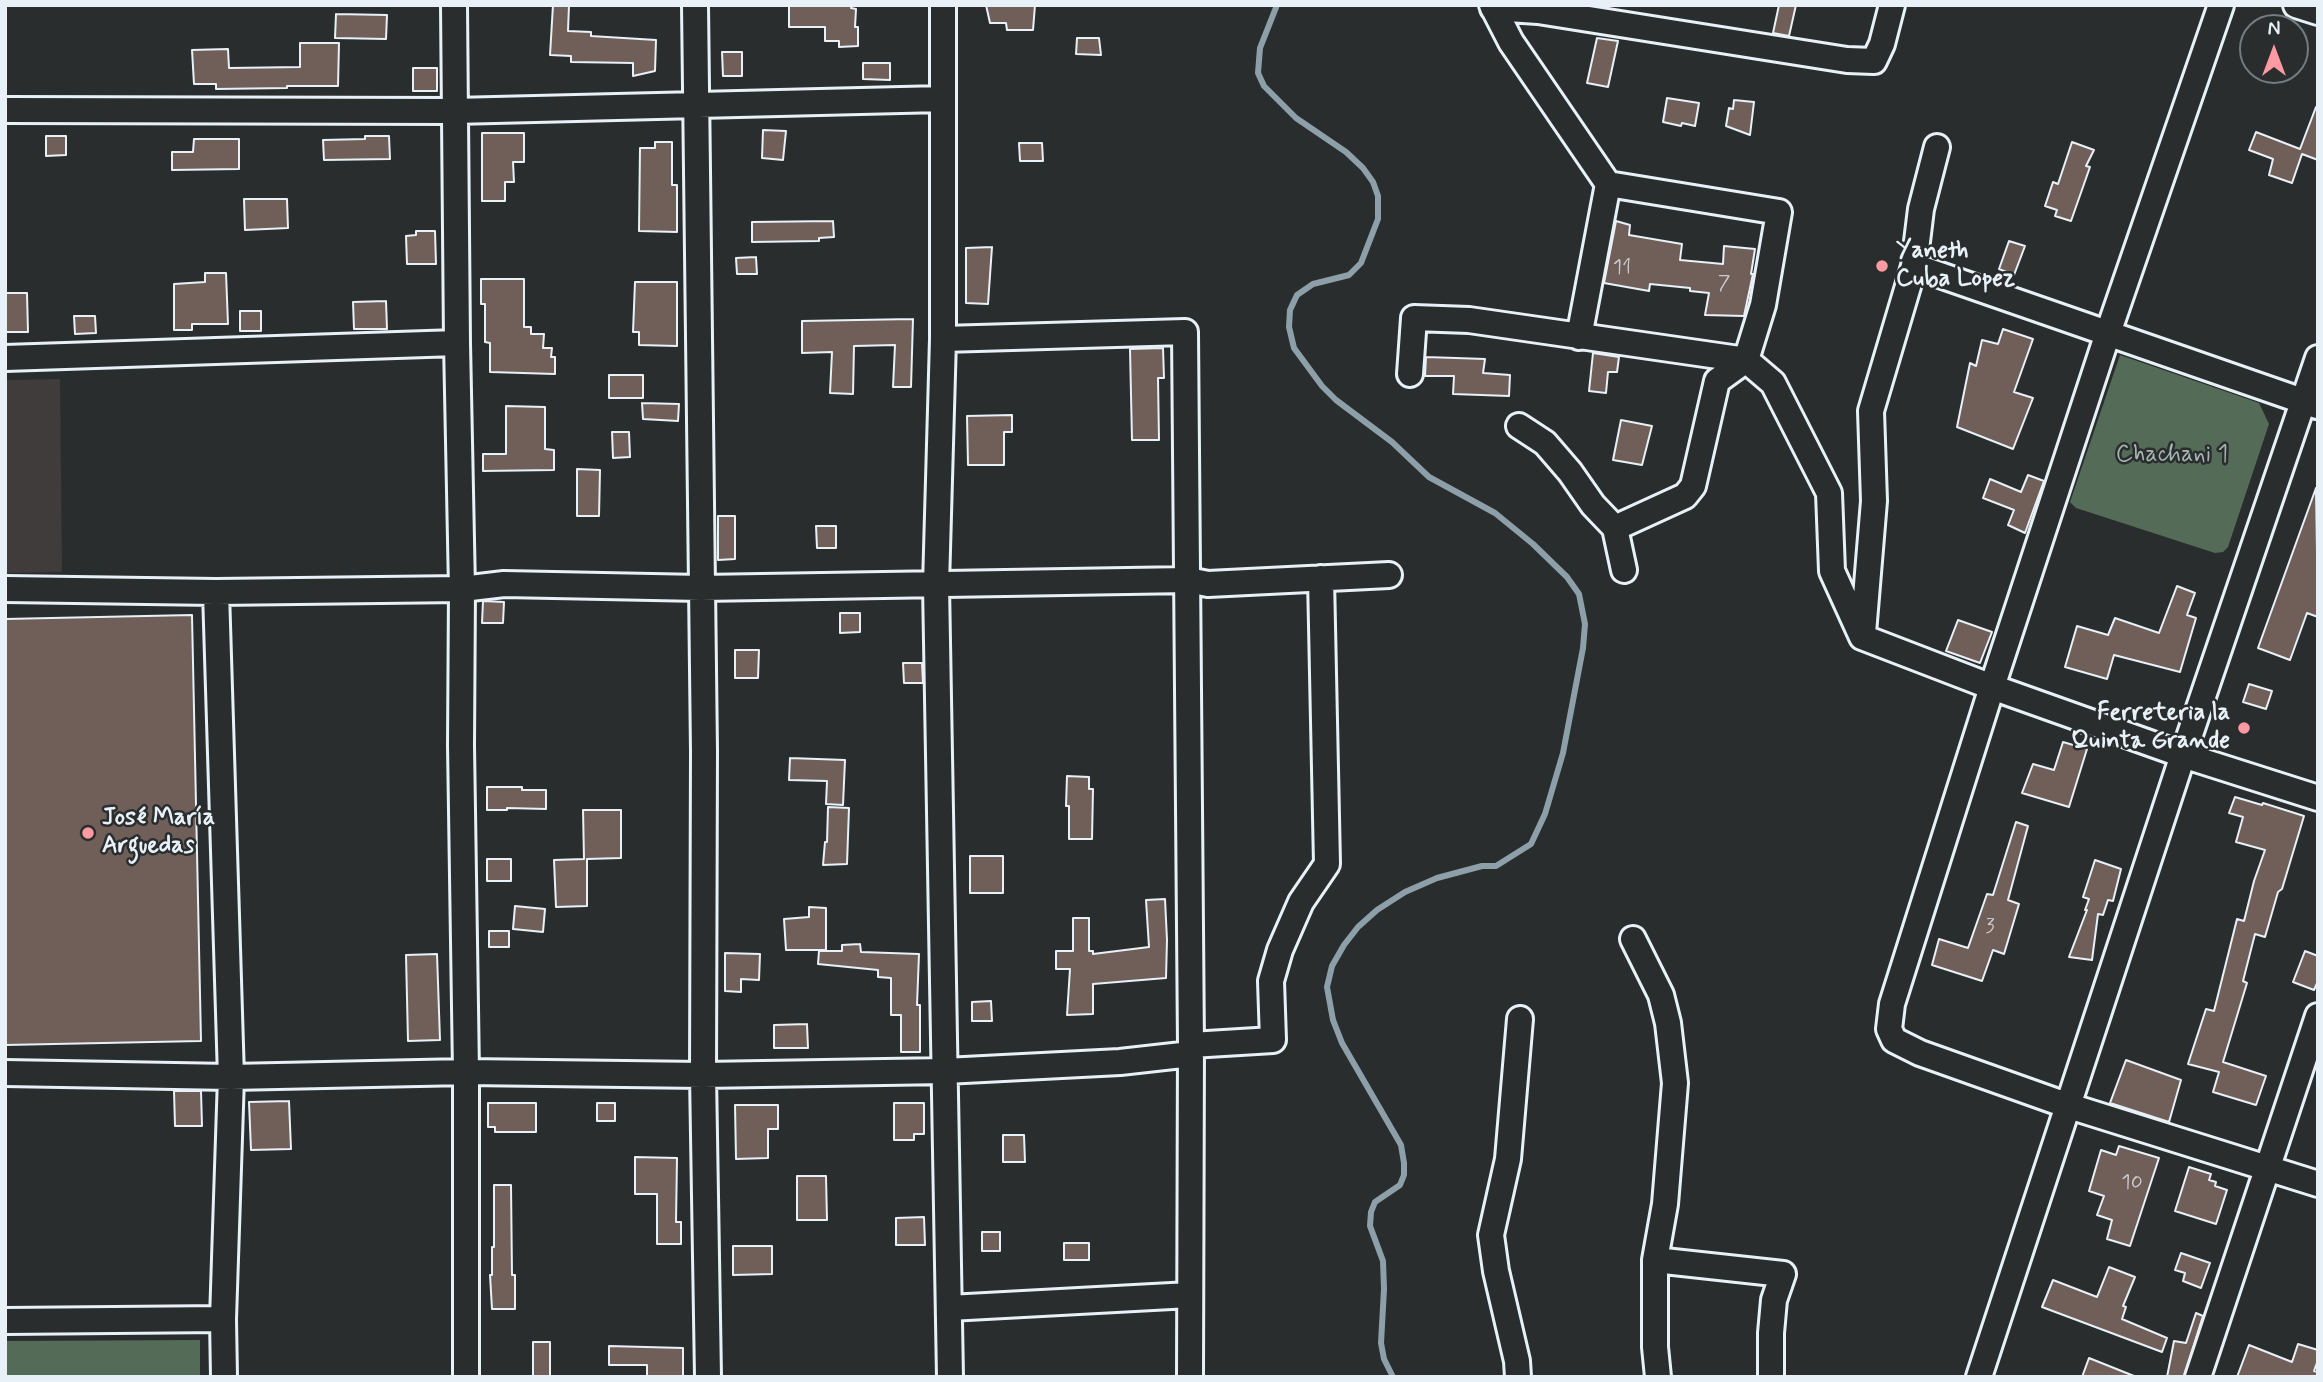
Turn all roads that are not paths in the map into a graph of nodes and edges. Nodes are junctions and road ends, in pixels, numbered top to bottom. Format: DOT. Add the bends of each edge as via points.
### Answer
graph roads {
  1 [pos="454,5"];
  2 [pos="695,5"];
  3 [pos="943,5"];
  4 [pos="1892,5"];
  5 [pos="2221,5"];
  6 [pos="2296,5"];
  7 [pos="1493,7"];
  8 [pos="2318,12"];
  9 [pos="942,99"];
  10 [pos="696,105"];
  11 [pos="5,110"];
  12 [pos="454,111"];
  13 [pos="1937,147"];
  14 [pos="1608,184"];
  15 [pos="1914,266"];
  16 [pos="2108,333"];
  17 [pos="1579,337"];
  18 [pos="943,339"];
  19 [pos="457,343"];
  20 [pos="5,358"];
  21 [pos="2318,358"];
  22 [pos="1746,360"];
  23 [pos="1410,374"];
  24 [pos="2310,404"];
  25 [pos="1519,426"];
  26 [pos="1615,528"];
  27 [pos="1624,570"];
  28 [pos="1389,575"];
  29 [pos="1321,578"];
  30 [pos="1188,580"];
  31 [pos="936,586"];
  32 [pos="701,588"];
  33 [pos="5,589"];
  34 [pos="462,589"];
  35 [pos="216,592"];
  36 [pos="1862,637"];
  37 [pos="1992,687"];
  38 [pos="2183,755"];
  39 [pos="2318,798"];
  40 [pos="1633,939"];
  41 [pos="2318,1016"];
  42 [pos="1520,1019"];
  43 [pos="1191,1049"];
  44 [pos="945,1071"];
  45 [pos="466,1072"];
  46 [pos="5,1073"];
  47 [pos="703,1075"];
  48 [pos="231,1077"];
  49 [pos="2069,1105"];
  50 [pos="2268,1169"];
  51 [pos="2318,1184"];
  52 [pos="1654,1260"];
  53 [pos="1190,1295"];
  54 [pos="949,1308"];
  55 [pos="223,1320"];
  56 [pos="5,1321"];
  57 [pos="224,1377"];
  58 [pos="467,1377"];
  59 [pos="708,1377"];
  60 [pos="950,1377"];
  61 [pos="1191,1377"];
  62 [pos="1518,1377"];
  63 [pos="1658,1377"];
  64 [pos="1771,1377"];
  65 [pos="1979,1377"];
  66 [pos="2198,1377"];
  1 -- 12 [label="street"];
  2 -- 10 [label="street"];
  3 -- 9 [label="street"];
  4 -- 7 [label="street" via="1874,61"];
  5 -- 16 [label="street"];
  6 -- 8 [label="street"];
  7 -- 14 [label="street" via="1511,42"];
  9 -- 10 [label="street"];
  9 -- 18 [label="street"];
  10 -- 12 [label="street"];
  10 -- 32 [label="street"];
  11 -- 12 [label="street"];
  12 -- 19 [label="street"];
  13 -- 15 [label="street"];
  14 -- 17 [label="street"];
  14 -- 22 [label="street" via="1779,212 1763,305"];
  15 -- 16 [label="street"];
  15 -- 36 [label="street" via="1871,411 1874,501"];
  16 -- 24 [label="street"];
  16 -- 37 [label="street"];
  17 -- 22 [label="street"];
  17 -- 23 [label="street" via="1469,320 1414,318"];
  18 -- 30 [label="street" via="1185,332"];
  18 -- 31 [label="street"];
  19 -- 20 [label="street"];
  19 -- 34 [label="street"];
  21 -- 24 [label="street"];
  22 -- 26 [label="street" via="1717,381 1693,486 1685,496"];
  22 -- 36 [label="street" via="1773,383 1829,493 1832,571"];
  24 -- 38 [label="street"];
  25 -- 26 [label="street" via="1545,443"];
  26 -- 27 [label="street"];
  28 -- 29 [label="street"];
  29 -- 30 [label="street" via="1208,584"];
  29 -- 43 [label="street" via="1327,864 1301,902 1280,950 1272,981 1272,1040"];
  30 -- 31 [label="street"];
  30 -- 43 [label="street"];
  31 -- 32 [label="street"];
  31 -- 44 [label="street"];
  32 -- 34 [label="street" via="504,584"];
  32 -- 47 [label="street"];
  33 -- 35 [label="street"];
  34 -- 35 [label="street"];
  34 -- 45 [label="street"];
  35 -- 48 [label="street"];
  36 -- 37 [label="street"];
  37 -- 38 [label="street"];
  37 -- 49 [label="street" via="1892,1004 1889,1029 1894,1040 1920,1053"];
  38 -- 39 [label="street"];
  38 -- 49 [label="street"];
  40 -- 52 [label="street" via="1661,995 1675,1083 1665,1203"];
  41 -- 50 [label="street"];
  42 -- 62 [label="street" via="1508,1159 1491,1235"];
  43 -- 44 [label="street" via="1120,1062"];
  43 -- 53 [label="street"];
  44 -- 47 [label="street"];
  44 -- 54 [label="street"];
  45 -- 47 [label="street"];
  45 -- 48 [label="street"];
  45 -- 58 [label="street"];
  46 -- 48 [label="street"];
  47 -- 59 [label="street"];
  48 -- 55 [label="street"];
  49 -- 50 [label="street"];
  49 -- 65 [label="street"];
  50 -- 51 [label="street"];
  50 -- 66 [label="street"];
  52 -- 63 [label="street"];
  52 -- 64 [label="street" via="1783,1274 1770,1333"];
  53 -- 54 [label="street"];
  53 -- 61 [label="street"];
  54 -- 60 [label="street"];
  55 -- 56 [label="street"];
  55 -- 57 [label="street"];
}
